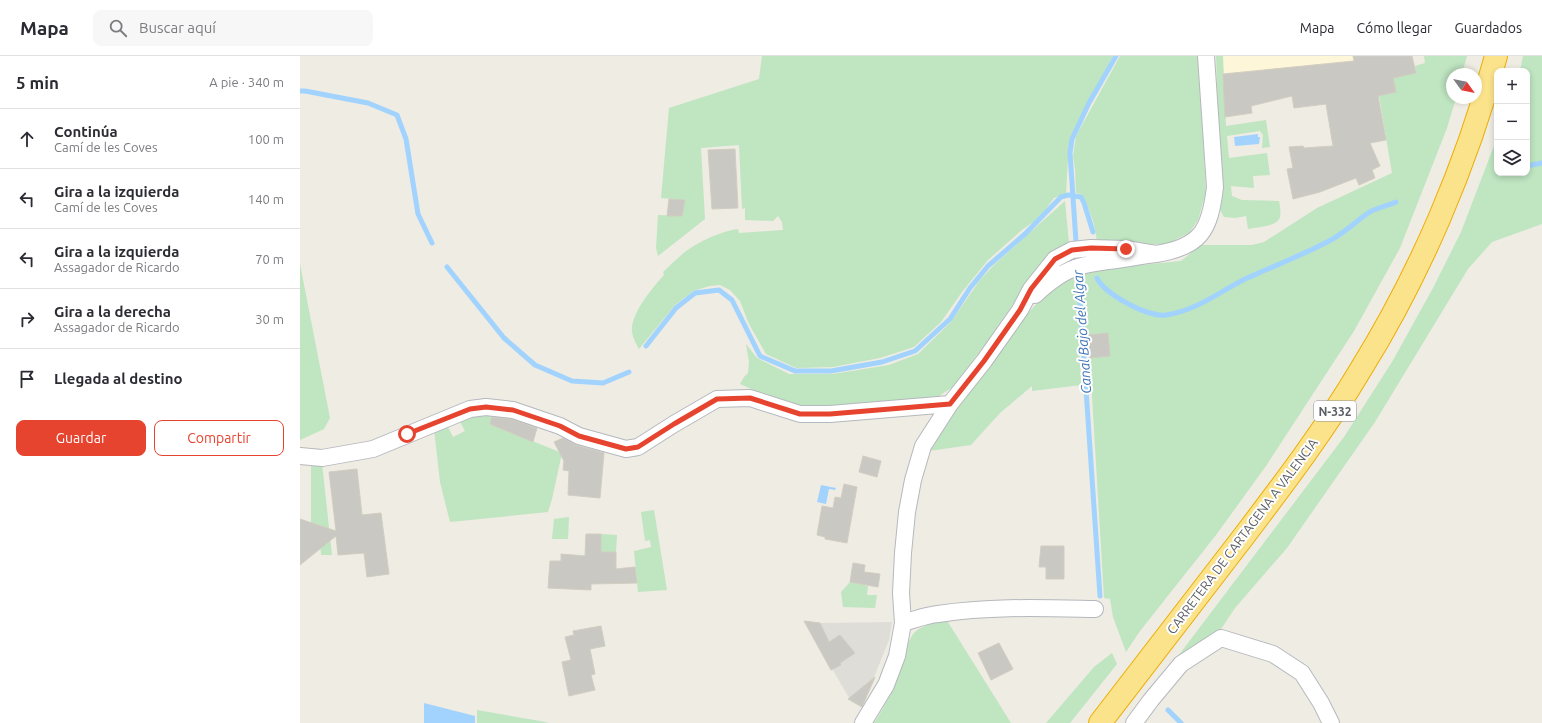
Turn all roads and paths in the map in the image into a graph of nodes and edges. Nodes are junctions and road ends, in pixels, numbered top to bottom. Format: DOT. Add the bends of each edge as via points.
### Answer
graph roads {
  1 [pos="1206,56"];
  2 [pos="1496,56"];
  3 [pos="950,404"];
  4 [pos="300,456"];
  5 [pos="1095,609"];
  6 [pos="903,623"];
  7 [pos="863,723"];
  8 [pos="1100,723"];
  9 [pos="1134,723"];
  10 [pos="1331,723"];
  1 -- 3 [label="street" via="1215,187 1213,203 1204,230 1187,246 1172,252 1092,263 1061,274 1020,310"];
  2 -- 8 [label="highway, CARRETERA DE CARTAGENA A VALENCIA / N-332" via="1471,134 1442,209 1406,288 1361,370 1275,496"];
  3 -- 4 [label="street" via="800,414 750,398 717,399 638,447 626,449 579,436 560,426 513,410 486,407 470,409 373,449 322,458"];
  3 -- 6 [label="street" via="923,446 913,480 903,553"];
  5 -- 6 [label="street" via="981,609 937,614"];
  6 -- 7 [label="street" via="897,656 886,685"];
  9 -- 10 [label="street" via="1181,664 1221,638 1273,654 1302,673 1322,703"];
}
